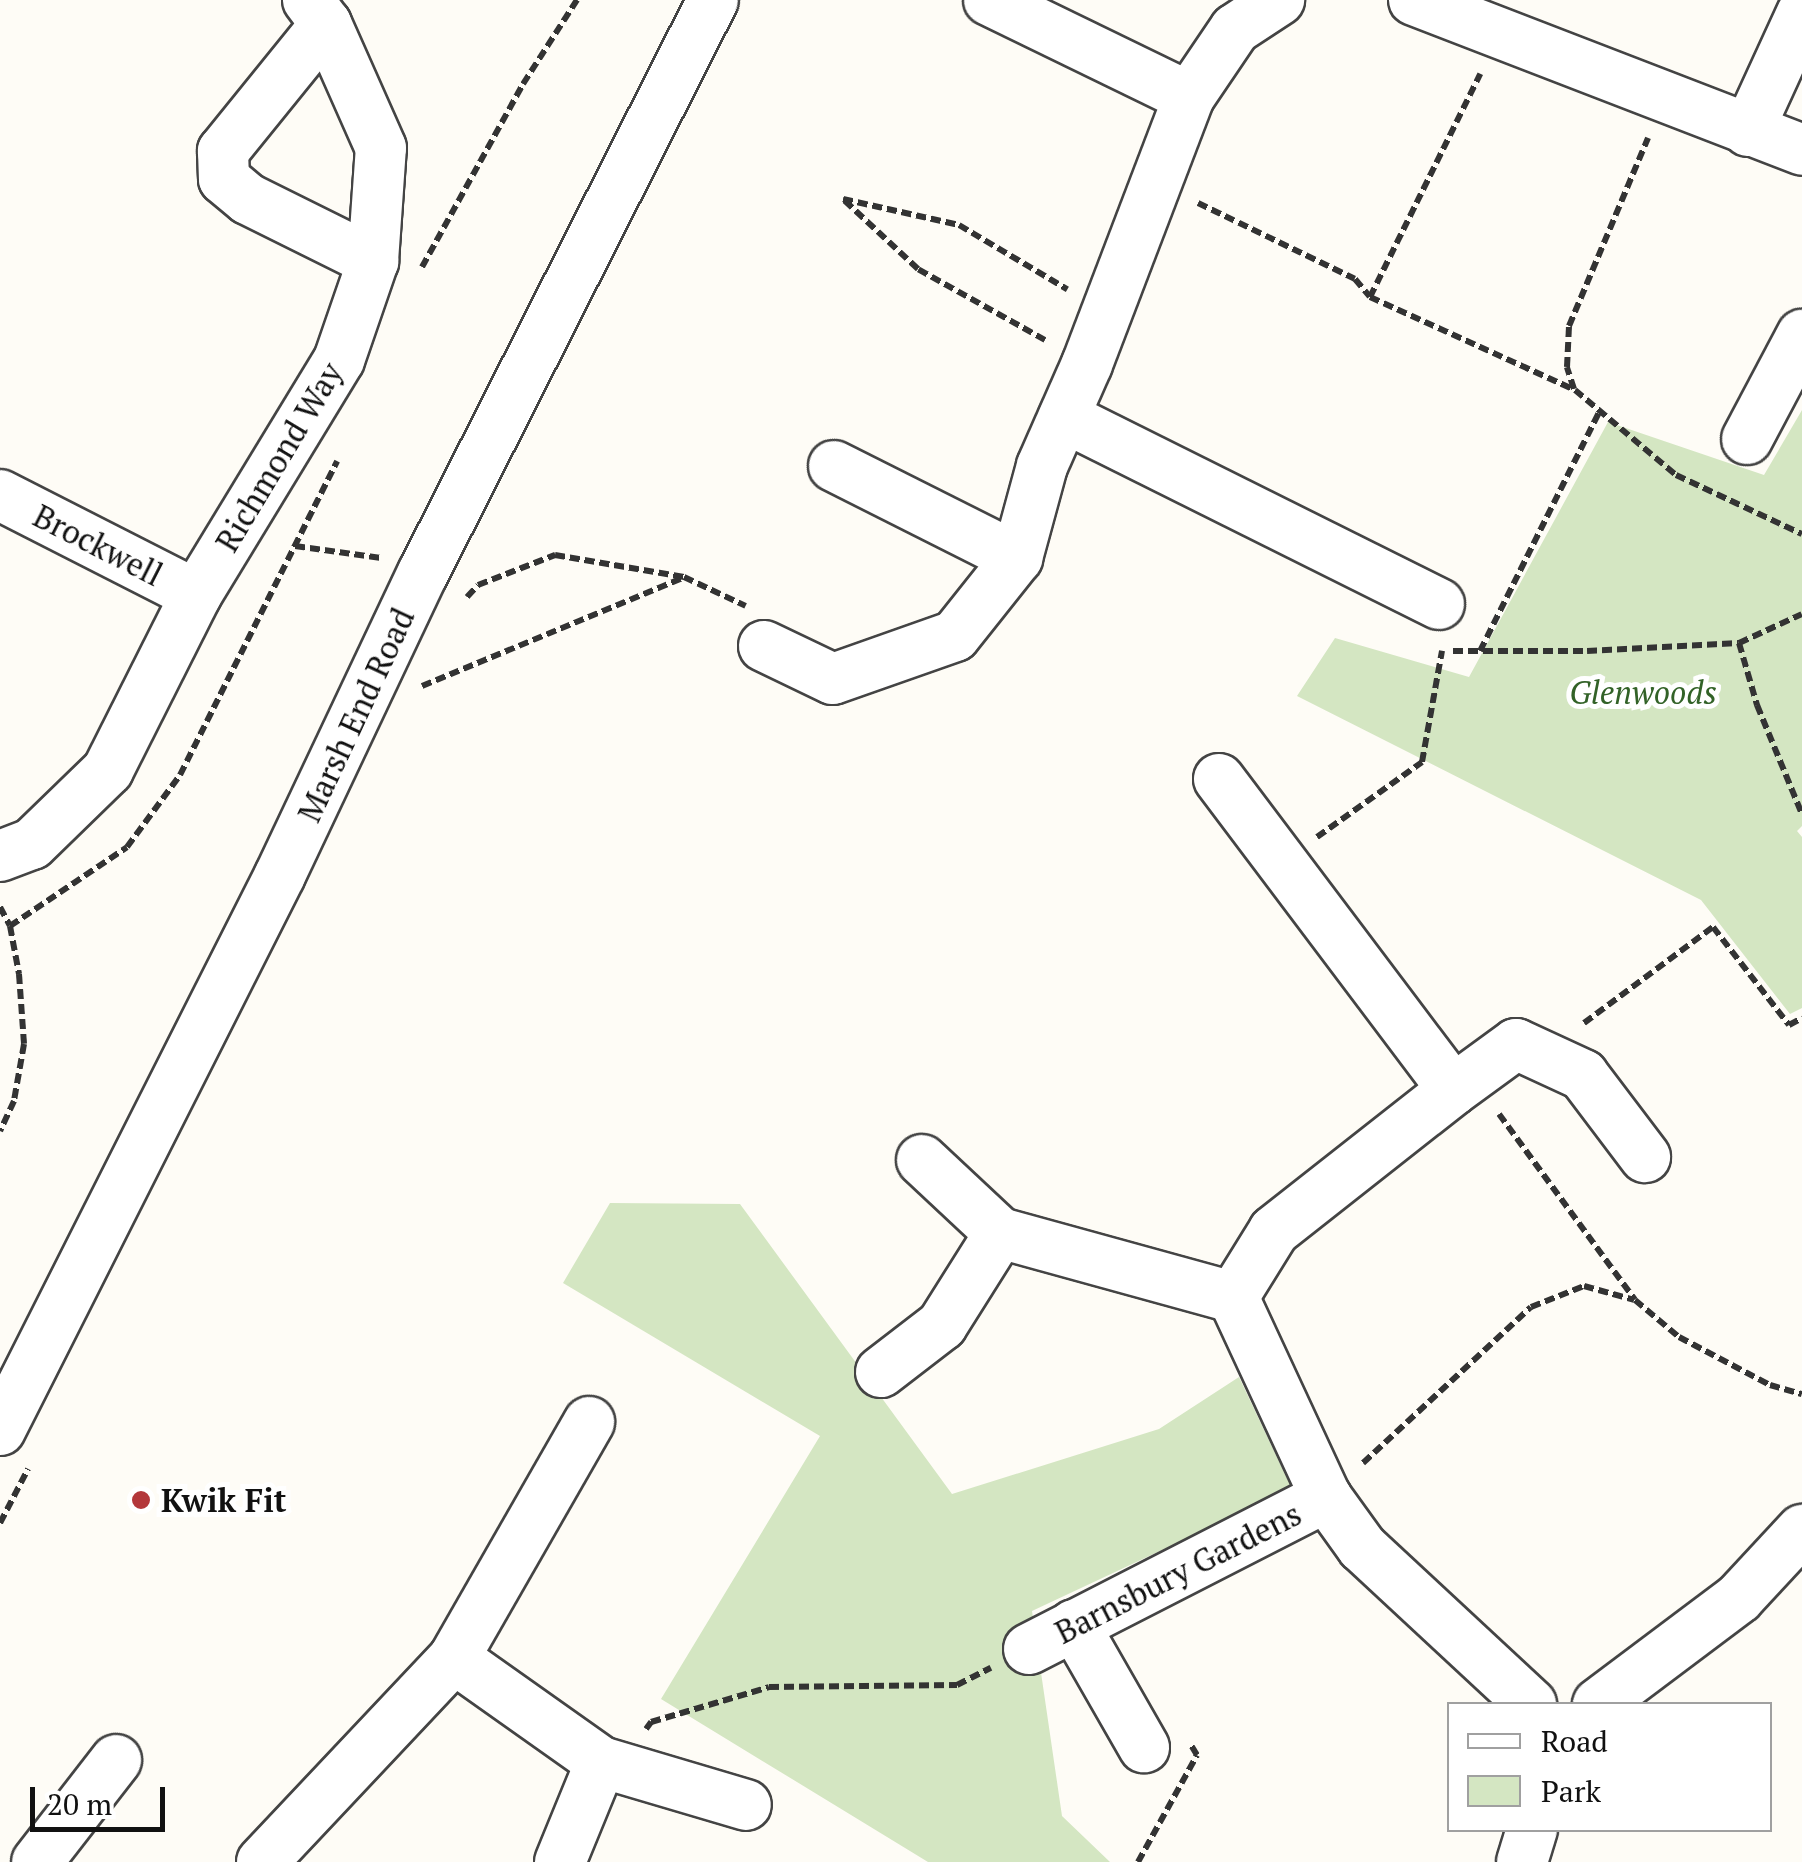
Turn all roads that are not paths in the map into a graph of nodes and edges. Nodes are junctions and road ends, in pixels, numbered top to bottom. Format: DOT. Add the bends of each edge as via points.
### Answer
graph roads {
  1 [pos="713,0"];
  2 [pos="990,0"];
  3 [pos="1279,0"];
  4 [pos="1414,0"];
  5 [pos="317,12"];
  6 [pos="1802,14"];
  7 [pos="1189,97"];
  8 [pos="1748,131"];
  9 [pos="1802,150"];
  10 [pos="373,262"];
  11 [pos="1802,335"];
  12 [pos="1064,417"];
  13 [pos="1748,439"];
  14 [pos="834,466"];
  15 [pos="0,495"];
  16 [pos="1017,558"];
  17 [pos="196,594"];
  18 [pos="1441,628"];
  19 [pos="764,646"];
  20 [pos="1219,779"];
  21 [pos="0,856"];
  22 [pos="1462,1083"];
  23 [pos="1644,1156"];
  24 [pos="922,1160"];
  25 [pos="1000,1232"];
  26 [pos="1233,1297"];
  27 [pos="881,1372"];
  28 [pos="590,1422"];
  29 [pos="17,1444"];
  30 [pos="1326,1496"];
  31 [pos="1802,1530"];
  32 [pos="1074,1624"];
  33 [pos="1029,1649"];
  34 [pos="454,1658"];
  35 [pos="1530,1702"];
  36 [pos="1601,1702"];
  37 [pos="1144,1746"];
  38 [pos="116,1760"];
  39 [pos="610,1764"];
  40 [pos="746,1805"];
  41 [pos="1531,1832"];
  42 [pos="36,1862"];
  43 [pos="262,1862"];
  44 [pos="560,1862"];
  45 [pos="1522,1862"];
  1 -- 29 [label="street, Marsh End Road" via="423,572"];
  2 -- 7 [label="street"];
  3 -- 7 [label="street" via="1235,28"];
  4 -- 8 [label="street"];
  5 -- 10 [label="street, Richmond Way" via="381,148"];
  5 -- 10 [label="street" via="223,151 224,178 248,200"];
  6 -- 8 [label="street"];
  7 -- 12 [label="street"];
  8 -- 9 [label="street"];
  10 -- 17 [label="street, Richmond Way" via="339,360"];
  11 -- 13 [label="street"];
  12 -- 16 [label="street" via="1042,466"];
  12 -- 18 [label="street"];
  14 -- 16 [label="street"];
  15 -- 17 [label="street, Brockwell"];
  16 -- 19 [label="street" via="955,636 833,679"];
  17 -- 21 [label="street, Richmond Way" via="108,770 32,844"];
  20 -- 22 [label="street"];
  22 -- 23 [label="street" via="1528,1050 1583,1075"];
  22 -- 26 [label="street" via="1274,1232"];
  24 -- 25 [label="street"];
  25 -- 26 [label="street"];
  25 -- 27 [label="street" via="942,1325"];
  26 -- 30 [label="street, Barnsbury Gardens"];
  28 -- 34 [label="street"];
  30 -- 32 [label="street, Barnsbury Gardens"];
  30 -- 35 [label="street, Barnsbury Gardens" via="1362,1547"];
  31 -- 36 [label="street" via="1739,1598"];
  32 -- 33 [label="street, Barnsbury Gardens"];
  32 -- 37 [label="street"];
  34 -- 39 [label="street"];
  34 -- 43 [label="street"];
  38 -- 42 [label="street"];
  39 -- 40 [label="street"];
  39 -- 44 [label="street"];
  41 -- 45 [label="street"];
}
